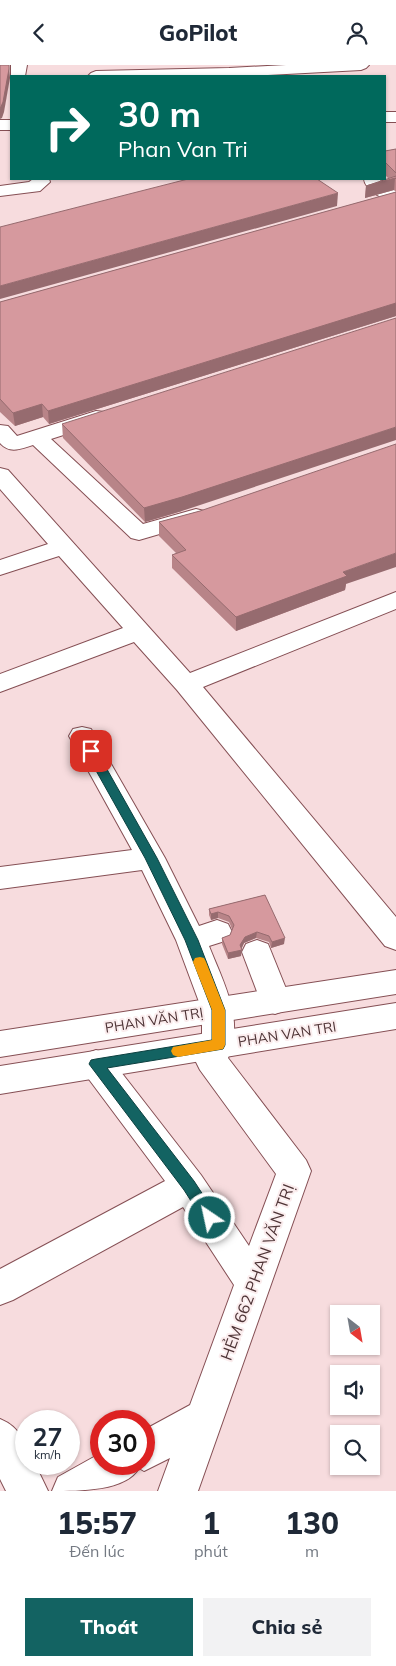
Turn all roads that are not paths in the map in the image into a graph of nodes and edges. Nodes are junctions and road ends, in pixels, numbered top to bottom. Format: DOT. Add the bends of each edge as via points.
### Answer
graph roads {
  1 [pos="355,66"];
  2 [pos="235,71"];
  3 [pos="294,71"];
  4 [pos="124,75"];
  5 [pos="41,180"];
  6 [pos="372,180"];
  7 [pos="0,191"];
  8 [pos="394,197"];
  9 [pos="369,203"];
  10 [pos="112,412"];
  11 [pos="0,431"];
  12 [pos="36,436"];
  13 [pos="0,475"];
  14 [pos="219,509"];
  15 [pos="64,546"];
  16 [pos="0,568"];
  17 [pos="396,600"];
  18 [pos="139,631"];
  19 [pos="0,683"];
  20 [pos="186,684"];
  21 [pos="82,736"];
  22 [pos="151,858"];
  23 [pos="0,878"];
  24 [pos="396,938"];
  25 [pos="257,951"];
  26 [pos="396,982"];
  27 [pos="275,1001"];
  28 [pos="218,1010"];
  29 [pos="396,1016"];
  30 [pos="0,1044"];
  31 [pos="218,1045"];
  32 [pos="96,1064"];
  33 [pos="0,1079"];
  34 [pos="189,1186"];
  35 [pos="253,1282"];
  36 [pos="0,1288"];
  37 [pos="204,1418"];
  38 [pos="0,1439"];
  39 [pos="155,1445"];
  40 [pos="101,1475"];
  41 [pos="28,1491"];
  42 [pos="72,1491"];
  43 [pos="178,1491"];
  1 -- 3 [label="street"];
  2 -- 3 [label="street"];
  2 -- 4 [label="street"];
  5 -- 7 [label="street" via="34,187"];
  6 -- 8 [label="street" via="373,184"];
  8 -- 9 [label="street"];
  10 -- 12 [label="street"];
  11 -- 12 [label="street" via="13,444"];
  12 -- 14 [label="street" via="139,533"];
  13 -- 15 [label="street"];
  15 -- 16 [label="street"];
  15 -- 18 [label="street"];
  17 -- 20 [label="street"];
  18 -- 19 [label="street"];
  18 -- 20 [label="street"];
  20 -- 24 [label="street"];
  21 -- 22 [label="street"];
  22 -- 23 [label="street"];
  22 -- 28 [label="street" via="204,936"];
  25 -- 27 [label="street"];
  26 -- 27 [label="street, PHAN VĂN TRỊ"];
  27 -- 28 [label="street, PHAN VĂN TRỊ"];
  28 -- 30 [label="street, PHAN VĂN TRỊ"];
  28 -- 31 [label="street"];
  29 -- 31 [label="street, PHAN VAN TRI"];
  31 -- 32 [label="street, PHAN VAN TRI"];
  31 -- 35 [label="street, HẺM 662 PHAN VĂN TRỊ" via="210,1060 294,1171"];
  32 -- 33 [label="street, PHAN VAN TRI"];
  32 -- 34 [label="street"];
  34 -- 35 [label="street"];
  34 -- 36 [label="street"];
  35 -- 37 [label="street, HẺM 662 PHAN VĂN TRỊ"];
  37 -- 39 [label="street"];
  37 -- 43 [label="street, HẺM 662 PHAN VĂN TRỊ"];
  38 -- 41 [label="street"];
  40 -- 42 [label="street"];
}
